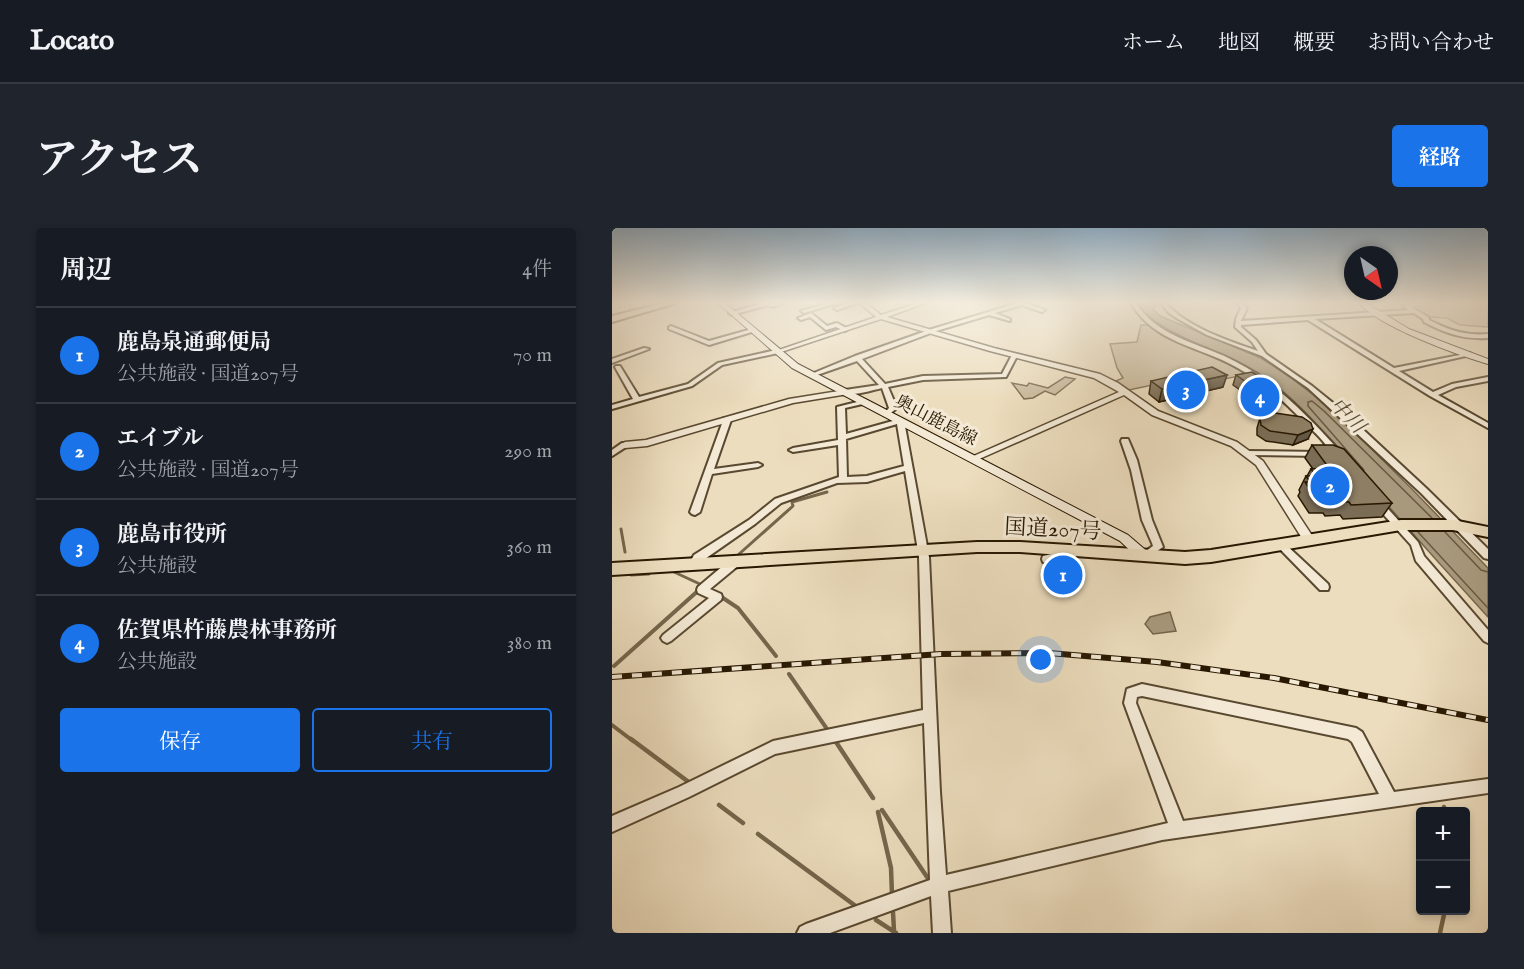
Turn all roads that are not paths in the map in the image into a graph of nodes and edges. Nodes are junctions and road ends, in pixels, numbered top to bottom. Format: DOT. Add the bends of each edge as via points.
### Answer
graph roads {
  1 [pos="691,336"];
  2 [pos="734,336"];
  3 [pos="758,336"];
  4 [pos="824,336"];
  5 [pos="919,336"];
  6 [pos="944,336"];
  7 [pos="1171,336"];
  8 [pos="1218,336"];
  9 [pos="1248,336"];
  10 [pos="1338,336"];
  11 [pos="1425,336"];
  12 [pos="1458,336"];
  13 [pos="1488,336"];
  14 [pos="1476,338"];
  15 [pos="1439,342"];
  16 [pos="1488,342"];
  17 [pos="646,350"];
  18 [pos="776,352"];
  19 [pos="1468,354"];
  20 [pos="1264,355"];
  21 [pos="1014,356"];
  22 [pos="857,357"];
  23 [pos="612,361"];
  24 [pos="1488,362"];
  25 [pos="618,367"];
  26 [pos="1392,370"];
  27 [pos="812,375"];
  28 [pos="1488,379"];
  29 [pos="884,386"];
  30 [pos="845,392"];
  31 [pos="1125,392"];
  32 [pos="1432,395"];
  33 [pos="637,400"];
  34 [pos="865,402"];
  35 [pos="612,407"];
  36 [pos="887,414"];
  37 [pos="727,420"];
  38 [pos="900,421"];
  39 [pos="1488,426"];
  40 [pos="843,440"];
  41 [pos="1125,441"];
  42 [pos="612,444"];
  43 [pos="625,445"];
  44 [pos="793,450"];
  45 [pos="1249,453"];
  46 [pos="612,454"];
  47 [pos="974,458"];
  48 [pos="758,465"];
  49 [pos="908,467"];
  50 [pos="708,472"];
  51 [pos="843,479"];
  52 [pos="1369,492"];
  53 [pos="695,512"];
  54 [pos="1399,525"];
  55 [pos="1456,525"];
  56 [pos="1488,532"];
  57 [pos="1309,540"];
  58 [pos="1281,545"];
  59 [pos="923,551"];
  60 [pos="1488,555"];
  61 [pos="1144,556"];
  62 [pos="735,562"];
  63 [pos="694,564"];
  64 [pos="612,568"];
  65 [pos="1324,587"];
  66 [pos="667,638"];
  67 [pos="1488,638"];
  68 [pos="930,715"];
  69 [pos="1488,786"];
  70 [pos="1390,800"];
  71 [pos="612,824"];
  72 [pos="1178,829"];
  73 [pos="940,885"];
  74 [pos="806,933"];
  75 [pos="942,933"];
  1 -- 2 [label="street" via="709,343"];
  3 -- 18 [label="main road, 奥山鹿島線"];
  4 -- 18 [label="street"];
  5 -- 22 [label="street"];
  6 -- 21 [label="street"];
  7 -- 45 [label="street" via="1252,373 1300,412 1338,457"];
  8 -- 20 [label="street"];
  9 -- 20 [label="street"];
  10 -- 26 [label="street"];
  11 -- 15 [label="main road"];
  12 -- 14 [label="street"];
  12 -- 15 [label="street"];
  13 -- 14 [label="street"];
  14 -- 16 [label="street"];
  15 -- 19 [label="main road"];
  17 -- 23 [label="street"];
  18 -- 27 [label="main road, 奥山鹿島線"];
  18 -- 33 [label="street" via="720,364 690,386"];
  19 -- 24 [label="main road"];
  19 -- 26 [label="street"];
  20 -- 55 [label="street" via="1340,413"];
  21 -- 29 [label="street" via="1004,376 923,378"];
  21 -- 31 [label="street" via="1097,376"];
  22 -- 27 [label="street"];
  22 -- 29 [label="street"];
  25 -- 33 [label="street"];
  26 -- 32 [label="street"];
  27 -- 30 [label="main road, 奥山鹿島線"];
  28 -- 32 [label="street" via="1454,385"];
  29 -- 30 [label="street"];
  29 -- 36 [label="street" via="893,408"];
  30 -- 34 [label="main road, 奥山鹿島線"];
  30 -- 37 [label="street" via="792,401"];
  31 -- 45 [label="street" via="1155,413"];
  31 -- 47 [label="street"];
  32 -- 39 [label="street"];
  33 -- 35 [label="street"];
  34 -- 36 [label="main road, 奥山鹿島線"];
  34 -- 40 [label="street" via="841,407"];
  36 -- 38 [label="main road, 奥山鹿島線"];
  37 -- 43 [label="street" via="646,443"];
  37 -- 50 [label="street"];
  38 -- 40 [label="street"];
  38 -- 47 [label="main road, 奥山鹿島線"];
  38 -- 49 [label="street"];
  40 -- 44 [label="street"];
  40 -- 51 [label="street"];
  41 -- 61 [label="street" via="1147,523 1158,541 1158,547"];
  42 -- 43 [label="street"];
  43 -- 46 [label="street"];
  45 -- 57 [label="street" via="1260,463"];
  47 -- 61 [label="main road, 奥山鹿島線" via="1124,538"];
  48 -- 50 [label="street"];
  49 -- 51 [label="street" via="867,479"];
  49 -- 59 [label="street"];
  50 -- 53 [label="street"];
  51 -- 63 [label="street" via="778,501"];
  52 -- 54 [label="street"];
  54 -- 55 [label="highway, 国道207号"];
  54 -- 57 [label="highway, 国道207号"];
  54 -- 67 [label="street" via="1415,544 1420,558"];
  55 -- 56 [label="highway, 国道207号"];
  55 -- 60 [label="street"];
  57 -- 58 [label="highway, 国道207号"];
  58 -- 61 [label="highway, 国道207号" via="1211,556"];
  58 -- 65 [label="street"];
  59 -- 61 [label="highway, 国道207号" via="977,547"];
  59 -- 62 [label="highway, 国道207号"];
  59 -- 68 [label="street"];
  62 -- 63 [label="highway, 国道207号"];
  62 -- 66 [label="street" via="702,590 717,597"];
  63 -- 64 [label="highway, 国道207号"];
  68 -- 71 [label="street" via="773,748"];
  68 -- 73 [label="street"];
  69 -- 70 [label="street"];
  70 -- 72 [label="street"];
  70 -- 72 [label="street" via="1357,737 1351,733 1142,690 1131,693 1130,703"];
  72 -- 73 [label="street"];
  73 -- 74 [label="street"];
  73 -- 75 [label="street"];
}
